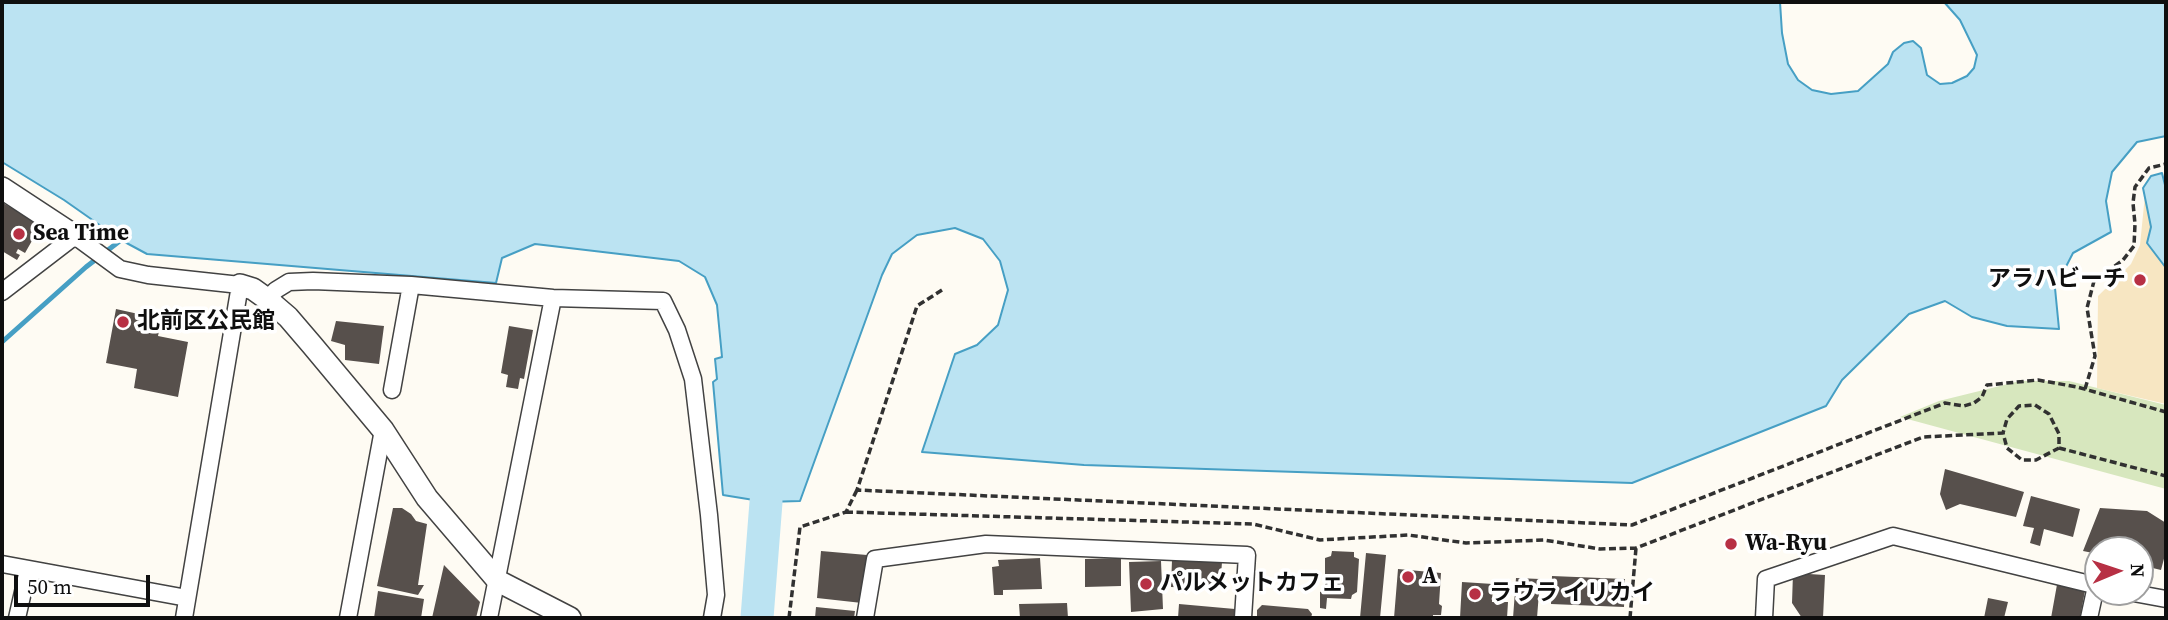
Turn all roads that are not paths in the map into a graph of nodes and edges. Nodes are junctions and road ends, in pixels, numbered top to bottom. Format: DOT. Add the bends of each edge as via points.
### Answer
graph roads {
  1 [pos="2,188"];
  2 [pos="80,239"];
  3 [pos="240,285"];
  4 [pos="411,285"];
  5 [pos="2,292"];
  6 [pos="553,298"];
  7 [pos="267,299"];
  8 [pos="392,390"];
  9 [pos="383,430"];
  10 [pos="2,564"];
  11 [pos="28,570"];
  12 [pos="498,581"];
  13 [pos="2084,583"];
  14 [pos="187,598"];
  15 [pos="18,618"];
  16 [pos="184,618"];
  17 [pos="348,618"];
  18 [pos="489,618"];
  19 [pos="570,618"];
  20 [pos="712,618"];
  21 [pos="865,618"];
  22 [pos="1243,618"];
  23 [pos="1765,618"];
  1 -- 2 [label="street"];
  2 -- 3 [label="street" via="120,269"];
  2 -- 5 [label="street"];
  3 -- 7 [label="street"];
  3 -- 14 [label="street"];
  4 -- 6 [label="street"];
  4 -- 7 [label="street" via="299,281 282,286"];
  4 -- 8 [label="street"];
  6 -- 12 [label="street"];
  6 -- 20 [label="street" via="663,301 692,379 715,582"];
  7 -- 9 [label="street" via="296,326"];
  9 -- 12 [label="street" via="427,498"];
  9 -- 17 [label="street"];
  10 -- 11 [label="street"];
  11 -- 14 [label="street"];
  11 -- 15 [label="street"];
  12 -- 18 [label="street"];
  12 -- 19 [label="street"];
  13 -- 23 [label="street" via="1892,536 1766,579"];
  14 -- 16 [label="street"];
  21 -- 22 [label="street" via="875,559 986,544 1247,555"];
}
